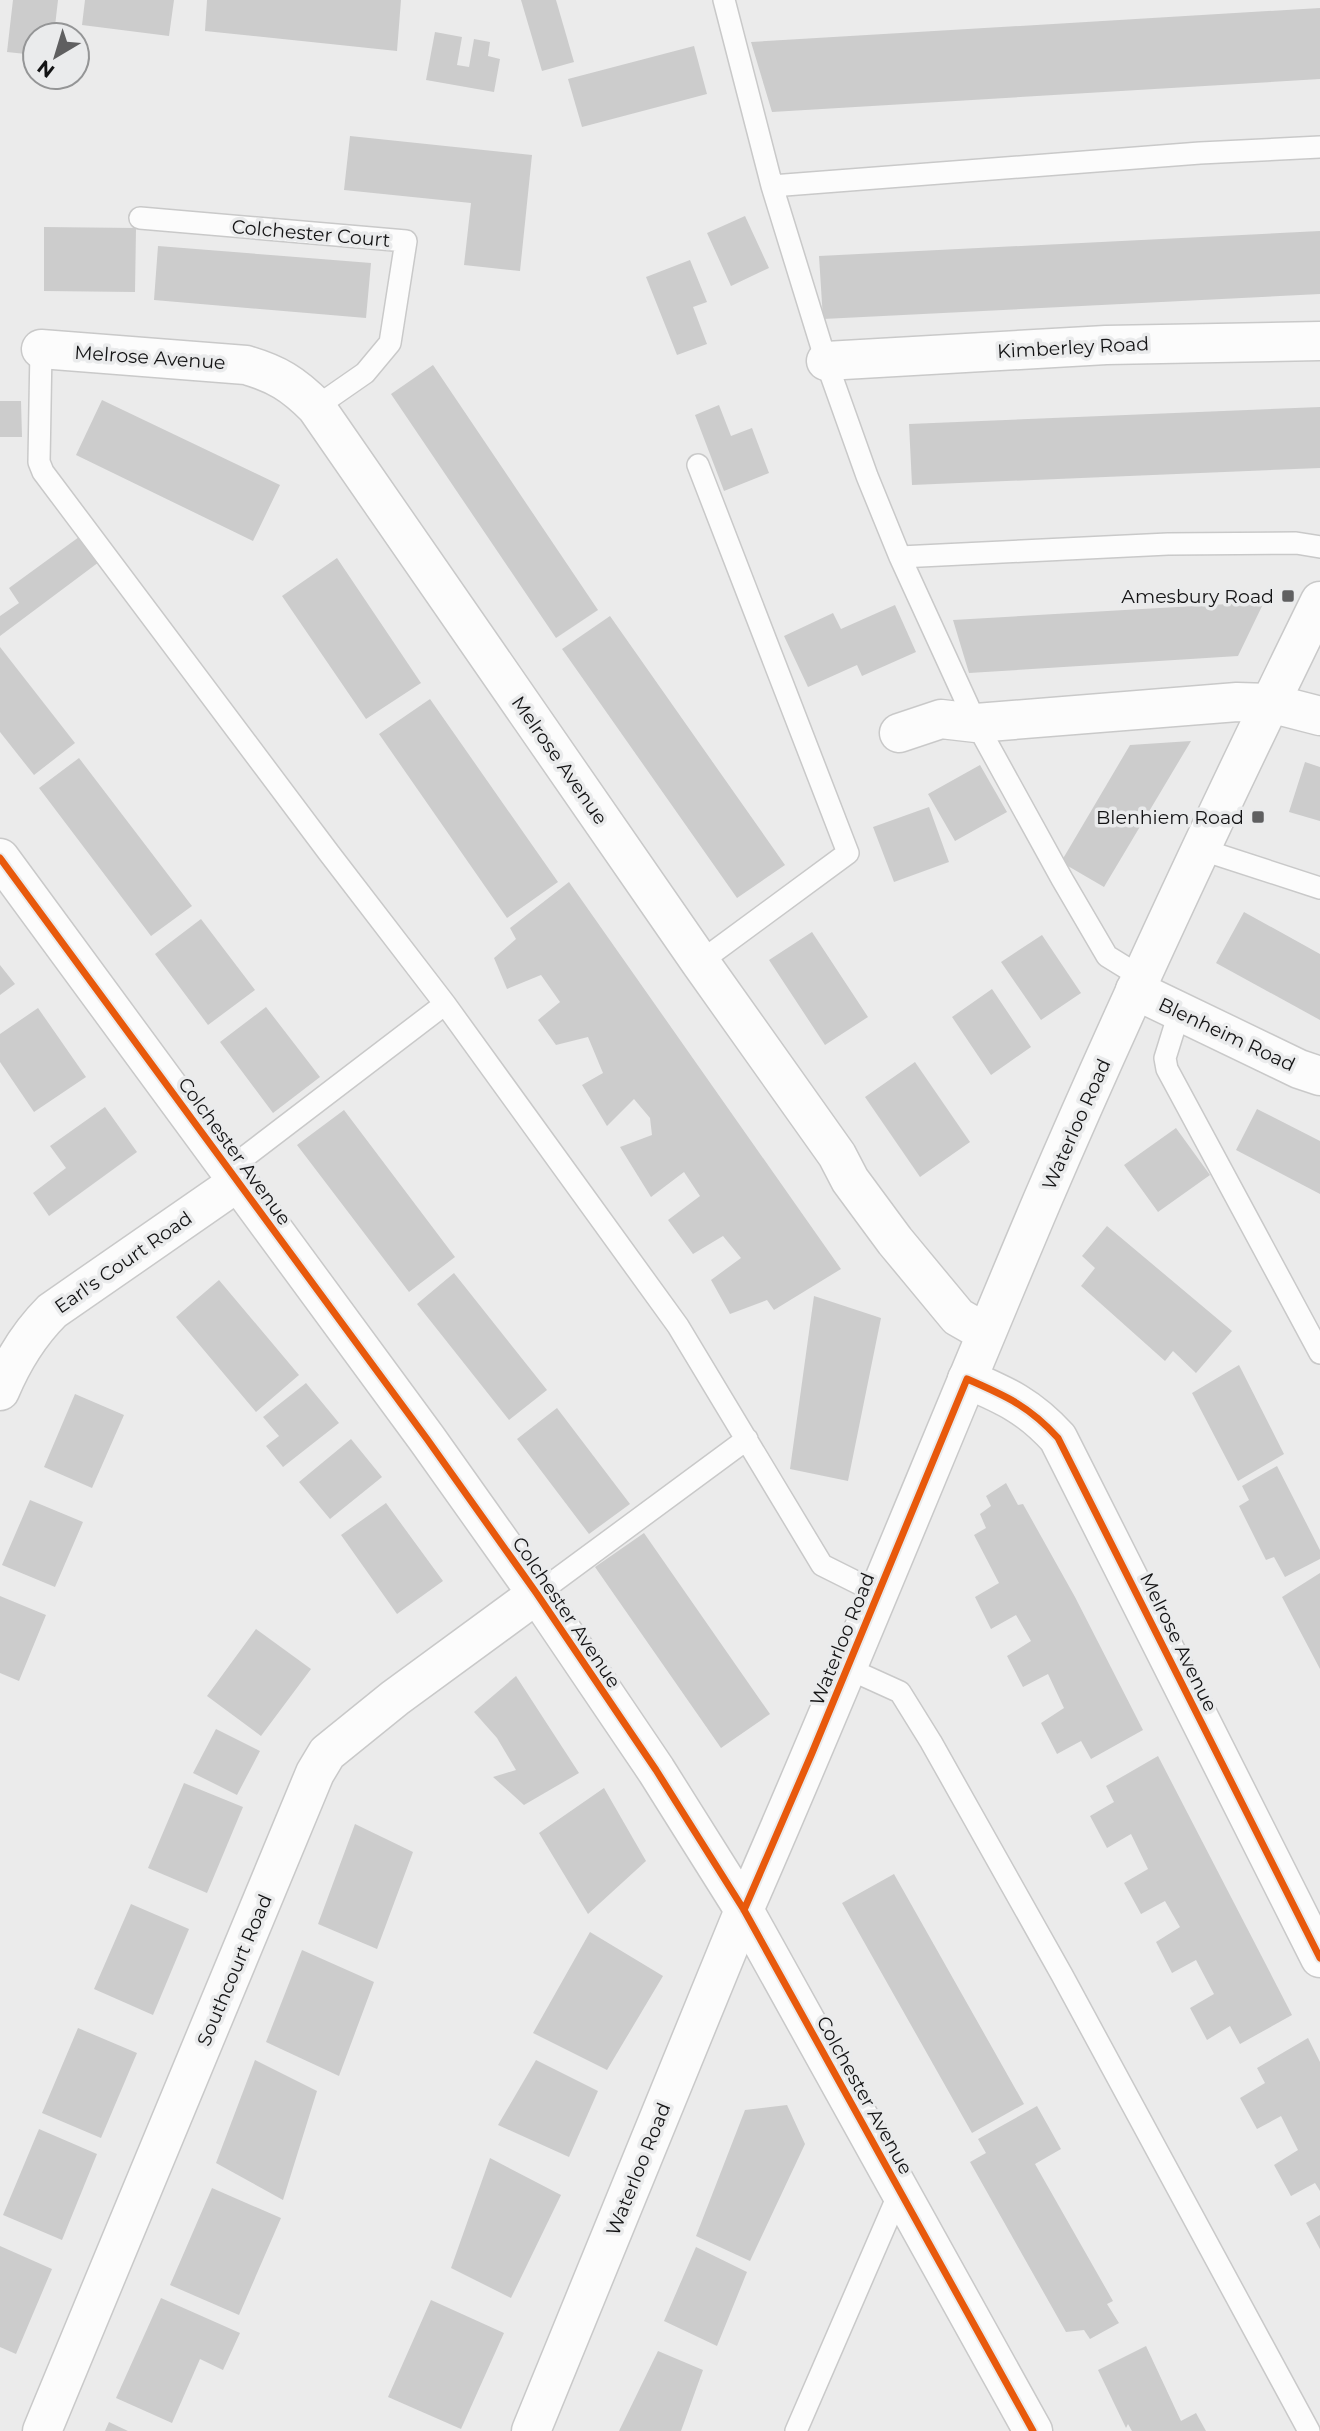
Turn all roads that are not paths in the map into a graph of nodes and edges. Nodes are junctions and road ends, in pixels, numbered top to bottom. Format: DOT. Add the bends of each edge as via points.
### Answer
graph roads {
  1 [pos="724,0"];
  2 [pos="1320,147"];
  3 [pos="772,186"];
  4 [pos="140,218"];
  5 [pos="1320,341"];
  6 [pos="41,349"];
  7 [pos="826,361"];
  8 [pos="316,408"];
  9 [pos="698,465"];
  10 [pos="1320,547"];
  11 [pos="900,557"];
  12 [pos="1320,601"];
  13 [pos="1270,703"];
  14 [pos="1320,716"];
  15 [pos="976,723"];
  16 [pos="899,733"];
  17 [pos="1200,849"];
  18 [pos="0,858"];
  19 [pos="1320,888"];
  20 [pos="700,961"];
  21 [pos="1138,984"];
  22 [pos="446,1004"];
  23 [pos="1179,1013"];
  24 [pos="1320,1076"];
  25 [pos="234,1175"];
  26 [pos="986,1334"];
  27 [pos="1320,1353"];
  28 [pos="967,1379"];
  29 [pos="0,1391"];
  30 [pos="747,1439"];
  31 [pos="537,1594"];
  32 [pos="878,1594"];
  33 [pos="848,1668"];
  34 [pos="744,1910"];
  35 [pos="1320,1958"];
  36 [pos="900,2191"];
  37 [pos="42,2431"];
  38 [pos="531,2431"];
  39 [pos="796,2431"];
  40 [pos="1033,2431"];
  41 [pos="1309,2431"];
  1 -- 3 [label="lane"];
  2 -- 3 [label="lane"];
  3 -- 7 [label="lane"];
  4 -- 8 [label="lane, Colchester Court" via="406,241 390,343 365,373"];
  5 -- 7 [label="street, Kimberley Road" via="1105,345"];
  6 -- 8 [label="street, Melrose Avenue" via="246,365 296,387"];
  6 -- 22 [label="lane" via="39,462 43,472"];
  7 -- 11 [label="lane"];
  8 -- 20 [label="street, Melrose Avenue"];
  9 -- 20 [label="lane" via="848,853"];
  10 -- 11 [label="lane" via="1296,543 1168,544"];
  11 -- 15 [label="lane"];
  12 -- 13 [label="street, Waterloo Road"];
  13 -- 14 [label="street"];
  13 -- 15 [label="street"];
  13 -- 17 [label="street, Waterloo Road"];
  15 -- 16 [label="street" via="941,719"];
  15 -- 21 [label="lane" via="1107,956"];
  17 -- 19 [label="lane"];
  17 -- 21 [label="street, Waterloo Road"];
  18 -- 25 [label="street, Colchester Avenue"];
  20 -- 26 [label="street, Melrose Avenue" via="895,1241 958,1317"];
  21 -- 23 [label="street, Blenheim Road"];
  21 -- 26 [label="street, Waterloo Road"];
  22 -- 25 [label="lane"];
  22 -- 30 [label="lane" via="678,1326"];
  23 -- 24 [label="street, Blenheim Road"];
  23 -- 27 [label="lane" via="1167,1069"];
  25 -- 29 [label="street, Earl's Court Road" via="52,1311 31,1332"];
  25 -- 31 [label="street, Colchester Avenue"];
  26 -- 28 [label="street, Waterloo Road"];
  28 -- 32 [label="street, Waterloo Road"];
  28 -- 35 [label="street, Melrose Avenue" via="1015,1400 1058,1438"];
  30 -- 31 [label="lane"];
  30 -- 32 [label="lane" via="822,1565"];
  31 -- 34 [label="street, Colchester Avenue"];
  31 -- 37 [label="street, Southcourt Road" via="327,1753 315,1773"];
  32 -- 33 [label="street, Waterloo Road"];
  33 -- 34 [label="street, Waterloo Road"];
  33 -- 41 [label="lane" via="900,1692 931,1742"];
  34 -- 36 [label="street, Colchester Avenue"];
  34 -- 38 [label="street, Waterloo Road"];
  36 -- 39 [label="lane"];
  36 -- 40 [label="street, Colchester Avenue"];
}
